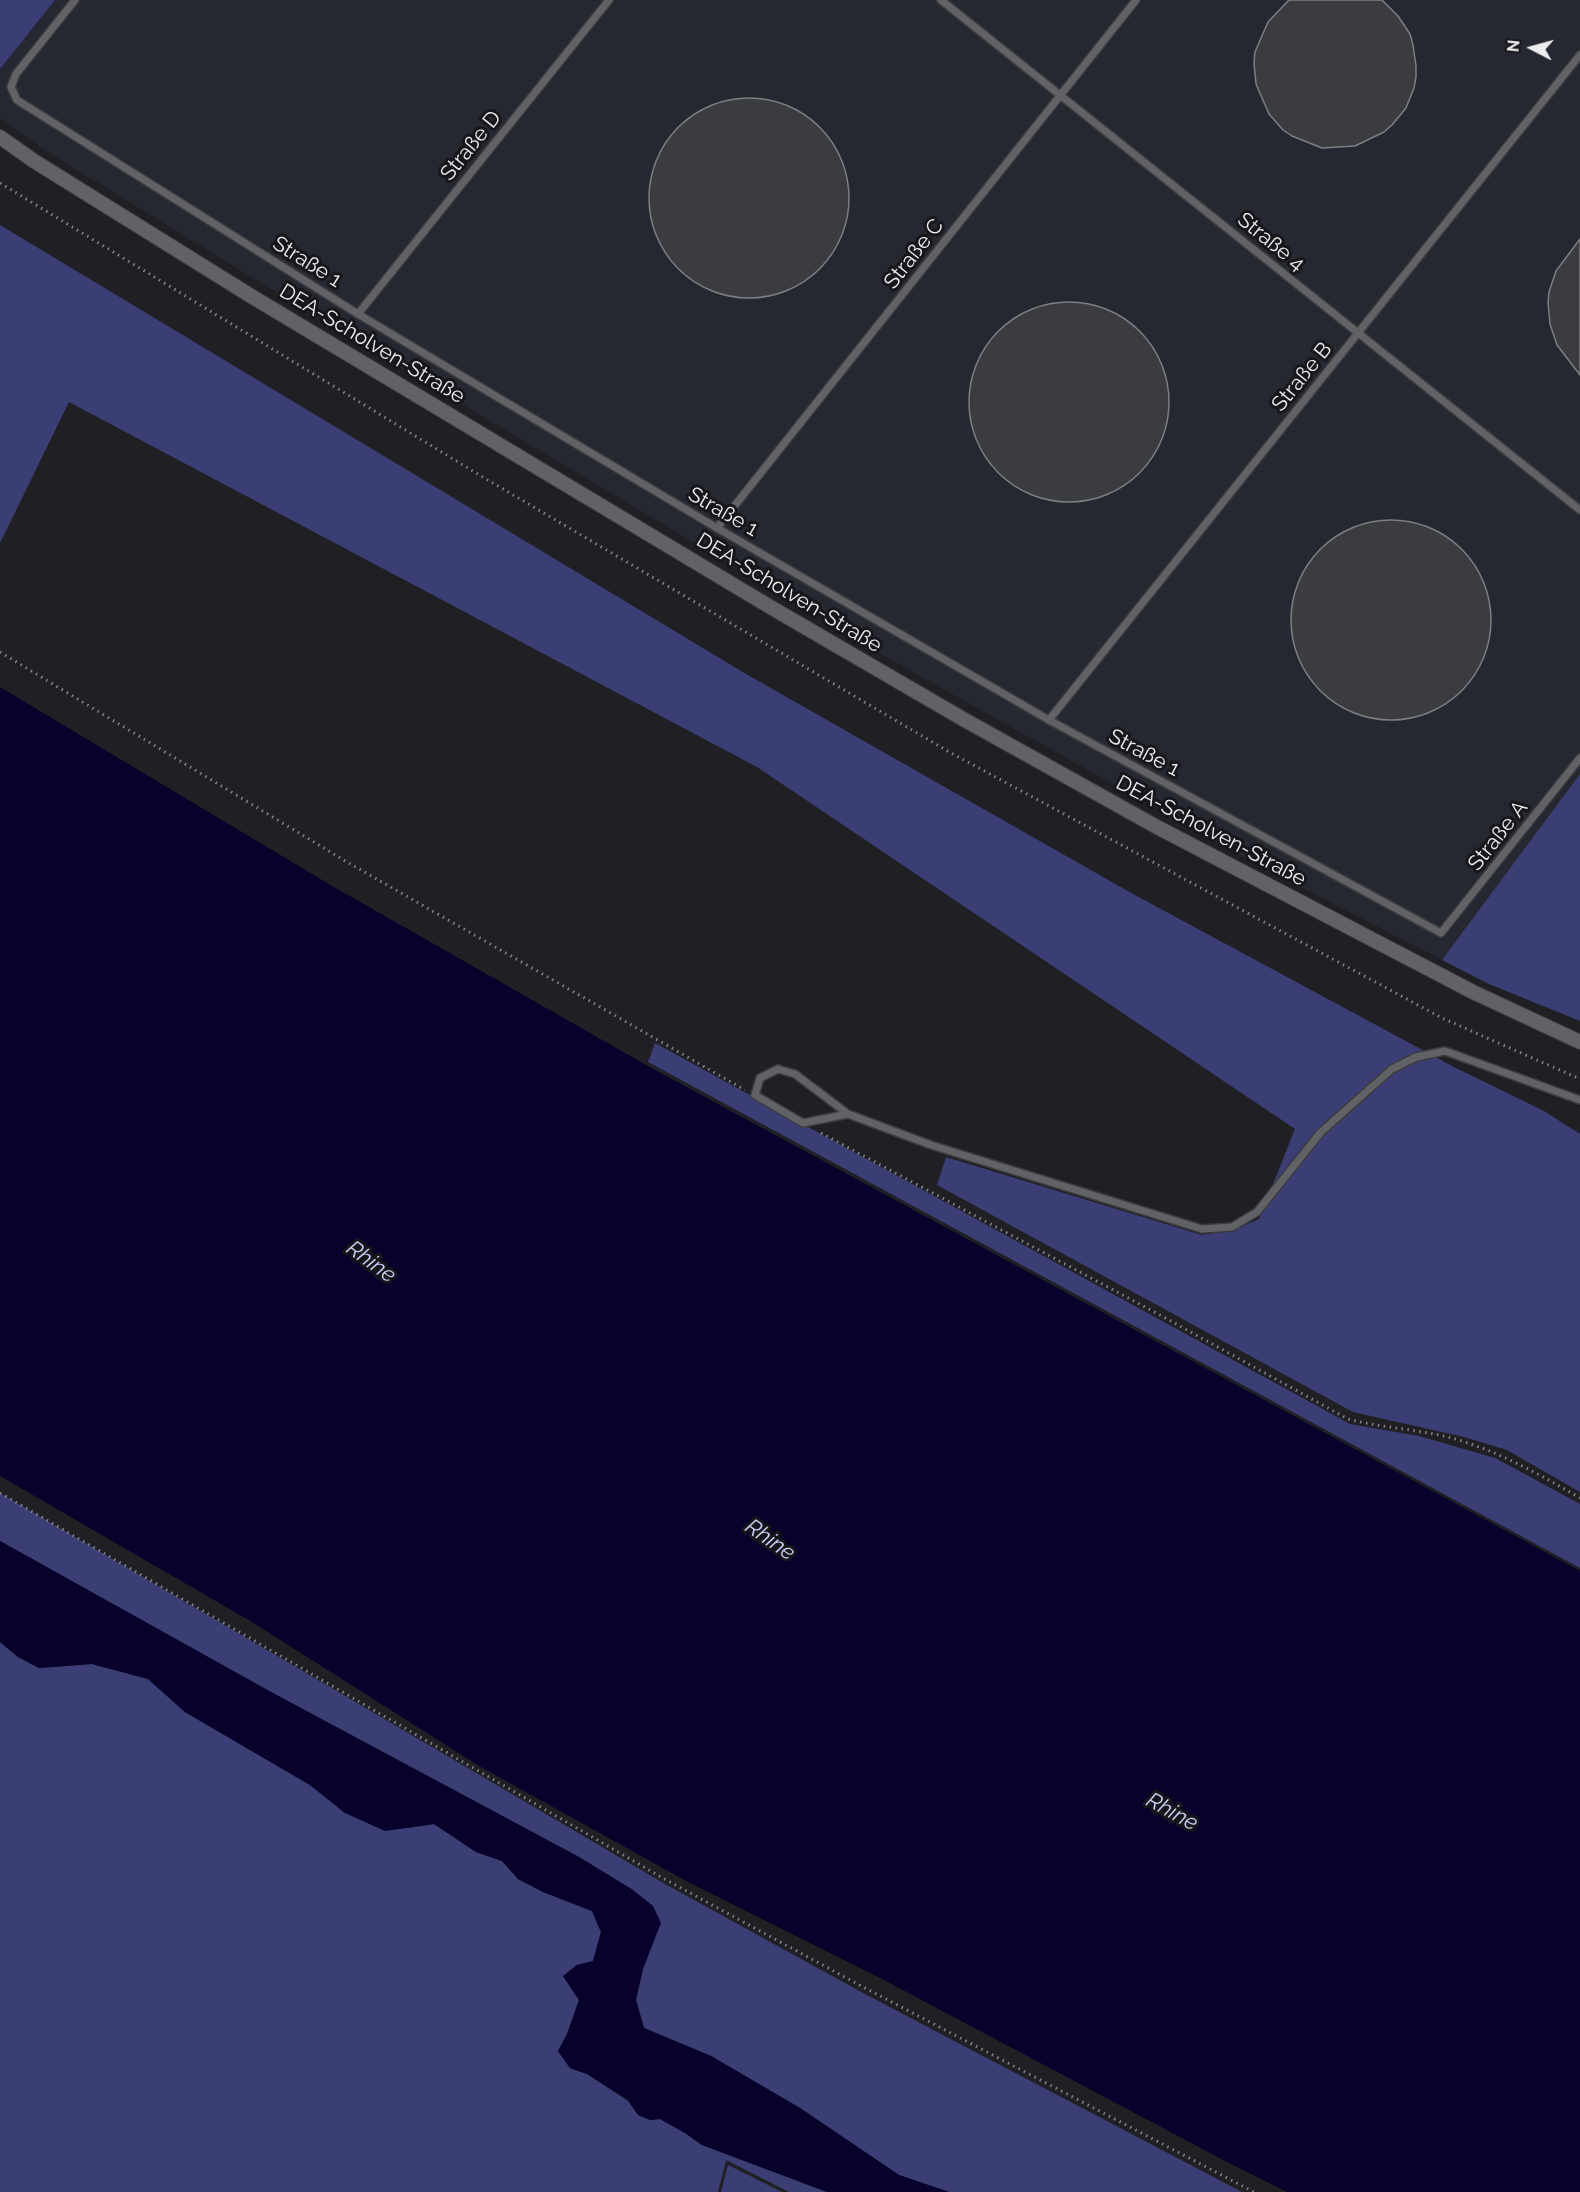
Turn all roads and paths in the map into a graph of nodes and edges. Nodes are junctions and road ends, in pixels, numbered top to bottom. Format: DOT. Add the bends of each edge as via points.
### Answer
graph roads {
  1 [pos="75,0"];
  2 [pos="609,0"];
  3 [pos="941,0"];
  4 [pos="1136,0"];
  5 [pos="1580,55"];
  6 [pos="1060,96"];
  7 [pos="0,137"];
  8 [pos="0,183"];
  9 [pos="358,314"];
  10 [pos="1358,333"];
  11 [pos="1580,510"];
  12 [pos="717,528"];
  13 [pos="0,652"];
  14 [pos="1049,720"];
  15 [pos="1580,758"];
  16 [pos="1441,933"];
  17 [pos="1580,1042"];
  18 [pos="1580,1079"];
  19 [pos="754,1095"];
  20 [pos="1580,1100"];
  21 [pos="848,1114"];
  22 [pos="803,1123"];
  23 [pos="0,1493"];
  24 [pos="1580,1498"];
  25 [pos="1254,2192"];
  1 -- 9 [label="lane, Straße 1" via="16,74 11,87 16,100"];
  2 -- 9 [label="lane, Straße D"];
  3 -- 6 [label="lane, Straße 4"];
  4 -- 6 [label="lane, Straße C"];
  5 -- 10 [label="lane, Straße B"];
  6 -- 10 [label="lane, Straße 4"];
  6 -- 12 [label="lane, Straße C"];
  7 -- 17 [label="street, DEA-Scholven-Straße" via="252,296 963,719 1178,838 1473,992"];
  8 -- 18 [label="path" via="482,476 951,753 1442,1018"];
  9 -- 12 [label="lane, Straße 1"];
  10 -- 11 [label="lane, Straße 4"];
  10 -- 14 [label="lane, Straße B"];
  12 -- 14 [label="lane, Straße 1"];
  13 -- 19 [label="path" via="347,862"];
  14 -- 16 [label="lane, Straße 1"];
  15 -- 16 [label="lane, Straße A"];
  19 -- 21 [label="lane" via="760,1078 778,1069 795,1074"];
  19 -- 22 [label="lane"];
  20 -- 21 [label="lane" via="1445,1051 1416,1057 1392,1069 1321,1132 1257,1212 1232,1227 1202,1229 931,1145"];
  21 -- 22 [label="lane"];
  22 -- 24 [label="path" via="1348,1419 1452,1438 1499,1455"];
  23 -- 25 [label="path" via="668,1881"];
}
